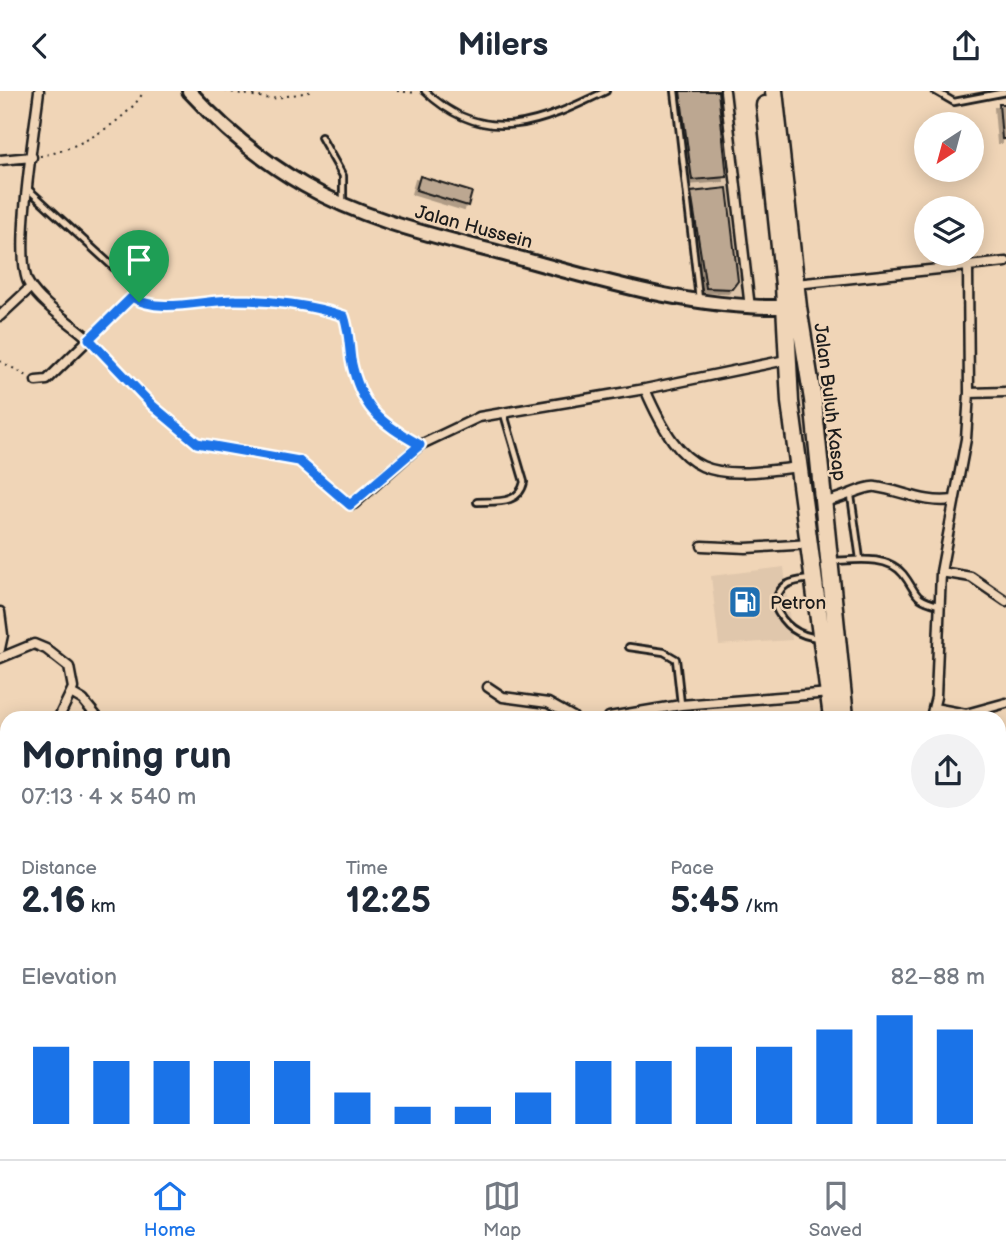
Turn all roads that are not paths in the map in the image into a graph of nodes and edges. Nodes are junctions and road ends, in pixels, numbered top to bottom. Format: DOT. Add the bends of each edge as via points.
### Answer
graph roads {
  1 [pos="39,91"];
  2 [pos="189,91"];
  3 [pos="606,91"];
  4 [pos="676,91"];
  5 [pos="725,91"];
  6 [pos="763,91"];
  7 [pos="774,91"];
  8 [pos="935,91"];
  9 [pos="1006,92"];
  10 [pos="427,93"];
  11 [pos="321,137"];
  12 [pos="32,157"];
  13 [pos="0,160"];
  14 [pos="28,189"];
  15 [pos="343,205"];
  16 [pos="1006,262"];
  17 [pos="968,268"];
  18 [pos="796,284"];
  19 [pos="31,287"];
  20 [pos="699,303"];
  21 [pos="785,307"];
  22 [pos="750,308"];
  23 [pos="0,316"];
  24 [pos="89,339"];
  25 [pos="786,361"];
  26 [pos="36,381"];
  27 [pos="645,389"];
  28 [pos="1006,391"];
  29 [pos="969,393"];
  30 [pos="813,400"];
  31 [pos="790,402"];
  32 [pos="504,413"];
  33 [pos="800,467"];
  34 [pos="851,496"];
  35 [pos="953,500"];
  36 [pos="477,502"];
  37 [pos="823,502"];
  38 [pos="354,504"];
  39 [pos="811,544"];
  40 [pos="702,546"];
  41 [pos="860,559"];
  42 [pos="830,561"];
  43 [pos="941,572"];
  44 [pos="816,578"];
  45 [pos="1006,601"];
  46 [pos="939,605"];
  47 [pos="0,612"];
  48 [pos="823,638"];
  49 [pos="629,647"];
  50 [pos="0,649"];
  51 [pos="0,658"];
  52 [pos="488,687"];
  53 [pos="71,693"];
  54 [pos="830,693"];
  55 [pos="1006,703"];
  56 [pos="681,705"];
  57 [pos="62,711"];
  58 [pos="92,711"];
  59 [pos="563,711"];
  60 [pos="645,711"];
  61 [pos="832,711"];
  62 [pos="844,711"];
  63 [pos="933,711"];
  64 [pos="978,711"];
  1 -- 12 [label="street"];
  2 -- 15 [label="main road, Jalan Hussein" via="258,155"];
  3 -- 10 [label="lane" via="544,120 517,125 477,121 446,108"];
  4 -- 20 [label="lane"];
  5 -- 22 [label="street"];
  6 -- 21 [label="highway, Jalan Buluh Kasap"];
  7 -- 18 [label="highway, Jalan Buluh Kasap"];
  8 -- 9 [label="lane" via="954,102"];
  11 -- 15 [label="lane" via="343,176"];
  12 -- 13 [label="street"];
  12 -- 14 [label="street"];
  14 -- 19 [label="street" via="23,259"];
  14 -- 24 [label="lane" via="135,287 132,297"];
  15 -- 20 [label="main road, Jalan Hussein" via="436,236"];
  16 -- 17 [label="street"];
  17 -- 18 [label="street"];
  17 -- 29 [label="street"];
  18 -- 30 [label="highway, Jalan Buluh Kasap"];
  19 -- 23 [label="street"];
  19 -- 24 [label="street"];
  20 -- 22 [label="main road, Jalan Hussein"];
  21 -- 22 [label="main road, Jalan Hussein"];
  21 -- 25 [label="highway, Jalan Buluh Kasap"];
  24 -- 26 [label="street" via="47,380"];
  25 -- 27 [label="street"];
  25 -- 31 [label="highway, Jalan Buluh Kasap"];
  27 -- 32 [label="street"];
  27 -- 33 [label="street" via="662,426 694,464 731,474"];
  28 -- 29 [label="street"];
  29 -- 35 [label="street" via="966,439"];
  30 -- 31 [label="highway"];
  30 -- 37 [label="highway, Jalan Buluh Kasap"];
  31 -- 33 [label="highway, Jalan Buluh Kasap"];
  32 -- 36 [label="lane" via="524,482 522,490 511,500"];
  32 -- 38 [label="street" via="467,422 420,445"];
  33 -- 39 [label="highway, Jalan Buluh Kasap"];
  34 -- 35 [label="street" via="872,486 907,497"];
  34 -- 37 [label="street"];
  34 -- 41 [label="lane"];
  35 -- 43 [label="street"];
  37 -- 42 [label="highway, Jalan Buluh Kasap"];
  39 -- 40 [label="street"];
  39 -- 44 [label="highway, Jalan Buluh Kasap"];
  41 -- 42 [label="lane"];
  41 -- 46 [label="lane" via="892,565 919,599"];
  42 -- 62 [label="highway, Jalan Buluh Kasap"];
  43 -- 45 [label="street" via="971,577"];
  43 -- 46 [label="street"];
  44 -- 48 [label="highway, Jalan Buluh Kasap"];
  44 -- 48 [label="lane" via="781,586 775,606 799,634"];
  46 -- 63 [label="street"];
  47 -- 50 [label="street"];
  48 -- 54 [label="highway, Jalan Buluh Kasap"];
  49 -- 56 [label="lane" via="664,652 676,659"];
  51 -- 53 [label="street" via="26,646 41,645 69,667"];
  52 -- 59 [label="street" via="503,697 548,702"];
  53 -- 57 [label="street"];
  53 -- 58 [label="street"];
  54 -- 56 [label="street"];
  54 -- 61 [label="highway, Jalan Buluh Kasap"];
  55 -- 64 [label="street"];
  56 -- 60 [label="street"];
}
